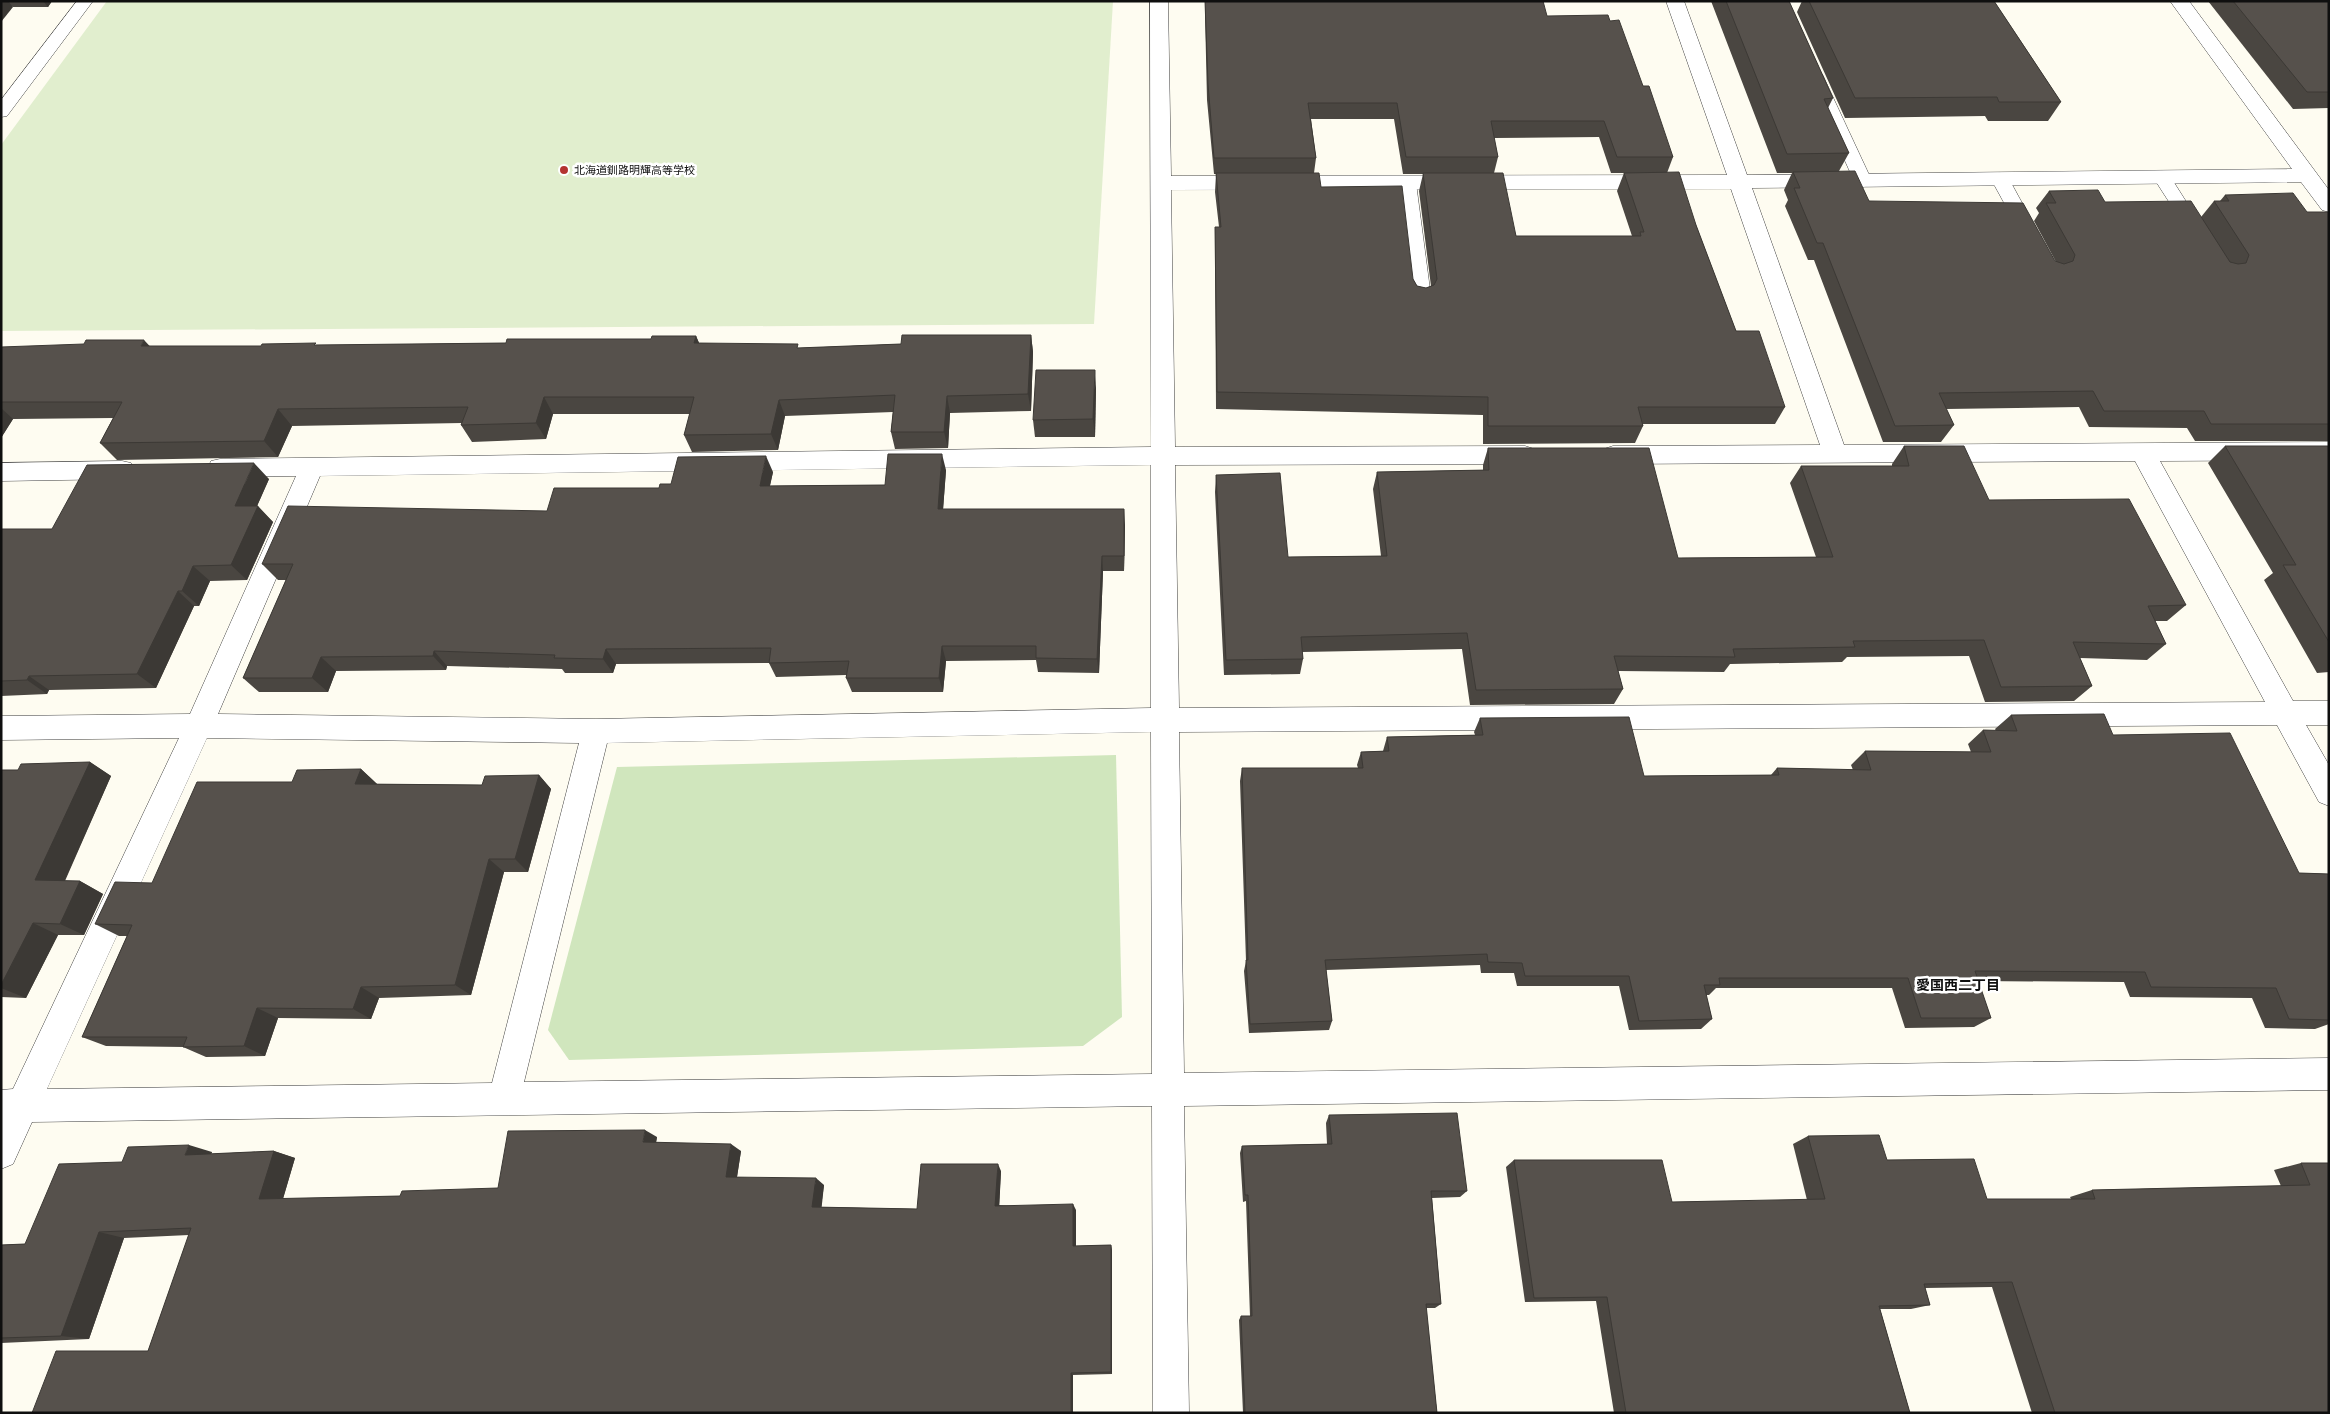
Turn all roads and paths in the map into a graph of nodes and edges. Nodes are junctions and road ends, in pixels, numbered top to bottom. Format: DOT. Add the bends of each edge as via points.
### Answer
graph roads {
  1 [pos="86,1"];
  2 [pos="1159,1"];
  3 [pos="1675,1"];
  4 [pos="2179,1"];
  5 [pos="1810,64"];
  6 [pos="1,112"];
  7 [pos="2306,175"];
  8 [pos="2162,177"];
  9 [pos="2000,179"];
  10 [pos="1863,181"];
  11 [pos="1739,182"];
  12 [pos="1407,183"];
  13 [pos="1161,184"];
  14 [pos="2329,205"];
  15 [pos="2203,241"];
  16 [pos="2037,247"];
  17 [pos="1422,297"];
  18 [pos="2329,451"];
  19 [pos="2143,453"];
  20 [pos="1550,455"];
  21 [pos="1589,455"];
  22 [pos="1836,455"];
  23 [pos="1165,456"];
  24 [pos="312,467"];
  25 [pos="147,469"];
  26 [pos="195,469"];
  27 [pos="1,472"];
  28 [pos="2285,713"];
  29 [pos="2329,713"];
  30 [pos="1165,720"];
  31 [pos="199,726"];
  32 [pos="1,728"];
  33 [pos="596,731"];
  34 [pos="2329,793"];
  35 [pos="2329,1074"];
  36 [pos="1168,1089"];
  37 [pos="504,1098"];
  38 [pos="11,1106"];
  39 [pos="1,1152"];
  40 [pos="1171,1413"];
  1 -- 6 [label="lane"];
  2 -- 13 [label="street"];
  3 -- 11 [label="street"];
  4 -- 7 [label="street"];
  5 -- 10 [label="lane"];
  7 -- 8 [label="street"];
  7 -- 14 [label="street"];
  8 -- 9 [label="street"];
  8 -- 15 [label="lane"];
  9 -- 10 [label="street"];
  9 -- 16 [label="lane"];
  10 -- 11 [label="street"];
  11 -- 12 [label="street"];
  11 -- 22 [label="street"];
  12 -- 13 [label="street"];
  12 -- 17 [label="lane"];
  13 -- 23 [label="street"];
  18 -- 19 [label="street"];
  19 -- 22 [label="street"];
  19 -- 28 [label="street"];
  20 -- 23 [label="street"];
  21 -- 22 [label="street"];
  23 -- 24 [label="street"];
  23 -- 30 [label="street"];
  24 -- 26 [label="street"];
  24 -- 31 [label="street"];
  25 -- 27 [label="street"];
  28 -- 29 [label="street"];
  28 -- 30 [label="street"];
  28 -- 34 [label="street"];
  30 -- 33 [label="street"];
  30 -- 36 [label="street"];
  31 -- 32 [label="street"];
  31 -- 33 [label="street"];
  31 -- 38 [label="street"];
  33 -- 37 [label="street"];
  35 -- 36 [label="street"];
  36 -- 37 [label="street"];
  36 -- 40 [label="street"];
  37 -- 38 [label="street"];
  38 -- 39 [label="street"];
}
